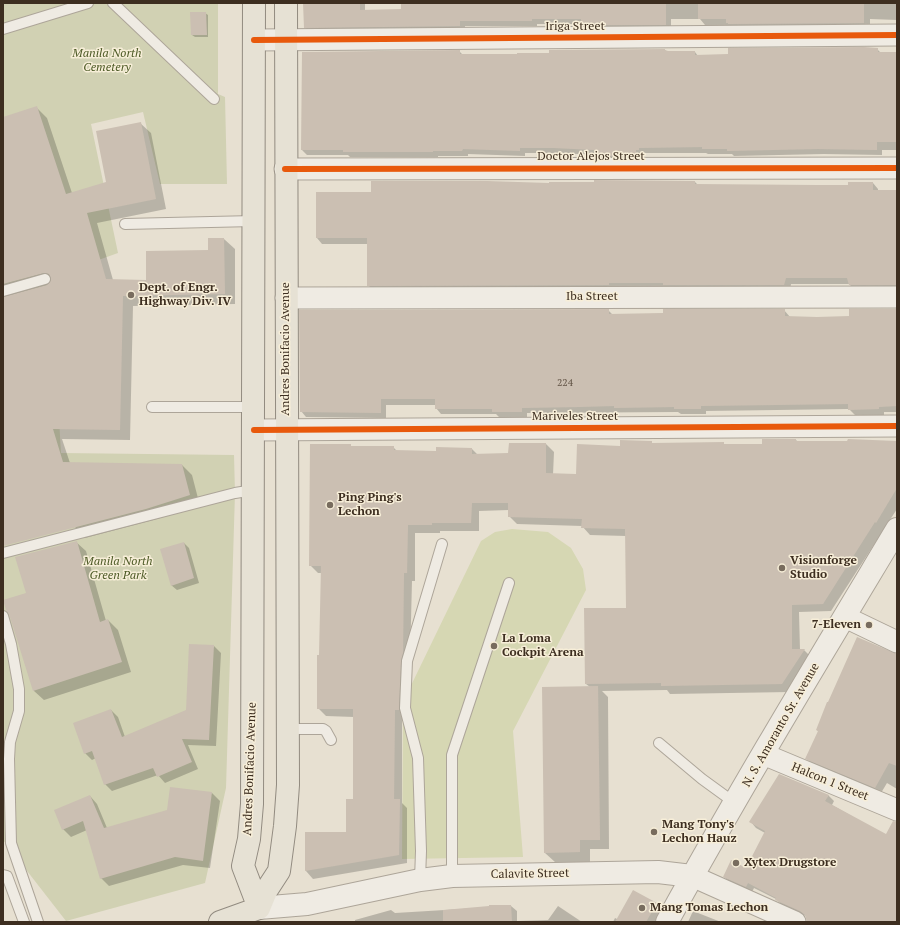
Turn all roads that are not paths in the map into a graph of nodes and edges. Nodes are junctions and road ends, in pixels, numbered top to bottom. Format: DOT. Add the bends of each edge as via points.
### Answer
graph roads {
  1 [pos="88,3"];
  2 [pos="113,3"];
  3 [pos="254,3"];
  4 [pos="286,3"];
  5 [pos="3,29"];
  6 [pos="897,35"];
  7 [pos="254,40"];
  8 [pos="286,40"];
  9 [pos="214,99"];
  10 [pos="285,168"];
  11 [pos="897,168"];
  12 [pos="254,221"];
  13 [pos="125,224"];
  14 [pos="45,279"];
  15 [pos="3,291"];
  16 [pos="897,297"];
  17 [pos="286,298"];
  18 [pos="152,407"];
  19 [pos="254,407"];
  20 [pos="897,426"];
  21 [pos="254,430"];
  22 [pos="287,430"];
  23 [pos="254,490"];
  24 [pos="897,528"];
  25 [pos="442,544"];
  26 [pos="3,553"];
  27 [pos="509,583"];
  28 [pos="3,616"];
  29 [pos="845,617"];
  30 [pos="897,642"];
  31 [pos="287,729"];
  32 [pos="331,740"];
  33 [pos="659,742"];
  34 [pos="763,754"];
  35 [pos="735,803"];
  36 [pos="897,810"];
  37 [pos="3,875"];
  38 [pos="452,876"];
  39 [pos="692,876"];
  40 [pos="420,880"];
  41 [pos="259,908"];
  42 [pos="24,922"];
  43 [pos="38,922"];
  44 [pos="220,922"];
  45 [pos="667,922"];
  46 [pos="795,922"];
  1 -- 5 [label="lane"];
  2 -- 9 [label="lane"];
  3 -- 7 [label="main road, Andres Bonifacio Avenue"];
  4 -- 8 [label="main road, Andres Bonifacio Avenue"];
  6 -- 8 [label="street, Iriga Street"];
  7 -- 8 [label="street, Iriga Street"];
  7 -- 12 [label="main road, Andres Bonifacio Avenue"];
  8 -- 10 [label="main road, Andres Bonifacio Avenue"];
  10 -- 11 [label="street, Doctor Alejos Street"];
  10 -- 17 [label="main road, Andres Bonifacio Avenue"];
  12 -- 13 [label="lane"];
  12 -- 19 [label="main road, Andres Bonifacio Avenue"];
  14 -- 15 [label="lane"];
  16 -- 17 [label="street, Iba Street"];
  17 -- 22 [label="main road, Andres Bonifacio Avenue"];
  18 -- 19 [label="lane"];
  19 -- 21 [label="main road, Andres Bonifacio Avenue"];
  20 -- 22 [label="street, Mariveles Street"];
  21 -- 22 [label="street, Mariveles Street"];
  21 -- 23 [label="main road, Andres Bonifacio Avenue"];
  22 -- 31 [label="main road, Andres Bonifacio Avenue"];
  23 -- 26 [label="lane"];
  23 -- 41 [label="main road, Andres Bonifacio Avenue" via="252,804 249,839 243,866"];
  24 -- 29 [label="street, N. S. Amoranto Sr. Avenue"];
  25 -- 40 [label="lane" via="407,661 406,708 418,758"];
  27 -- 38 [label="lane" via="452,755"];
  28 -- 43 [label="lane" via="19,689 19,710 10,742 9,759 11,843"];
  29 -- 30 [label="street"];
  29 -- 34 [label="street, N. S. Amoranto Sr. Avenue"];
  31 -- 32 [label="lane" via="323,729"];
  31 -- 41 [label="main road, Andres Bonifacio Avenue" via="288,785 279,871"];
  33 -- 35 [label="lane"];
  34 -- 35 [label="street, N. S. Amoranto Sr. Avenue"];
  34 -- 36 [label="street, Halcon 1 Street"];
  35 -- 39 [label="street, N. S. Amoranto Sr. Avenue"];
  37 -- 42 [label="lane" via="7,876"];
  38 -- 39 [label="street, Calavite Street" via="658,872"];
  38 -- 40 [label="street, Calavite Street"];
  39 -- 45 [label="street, N. S. Amoranto Sr. Avenue"];
  39 -- 46 [label="street, Calavite Street"];
  40 -- 41 [label="street, Calavite Street" via="307,904"];
  41 -- 44 [label="main road"];
}
